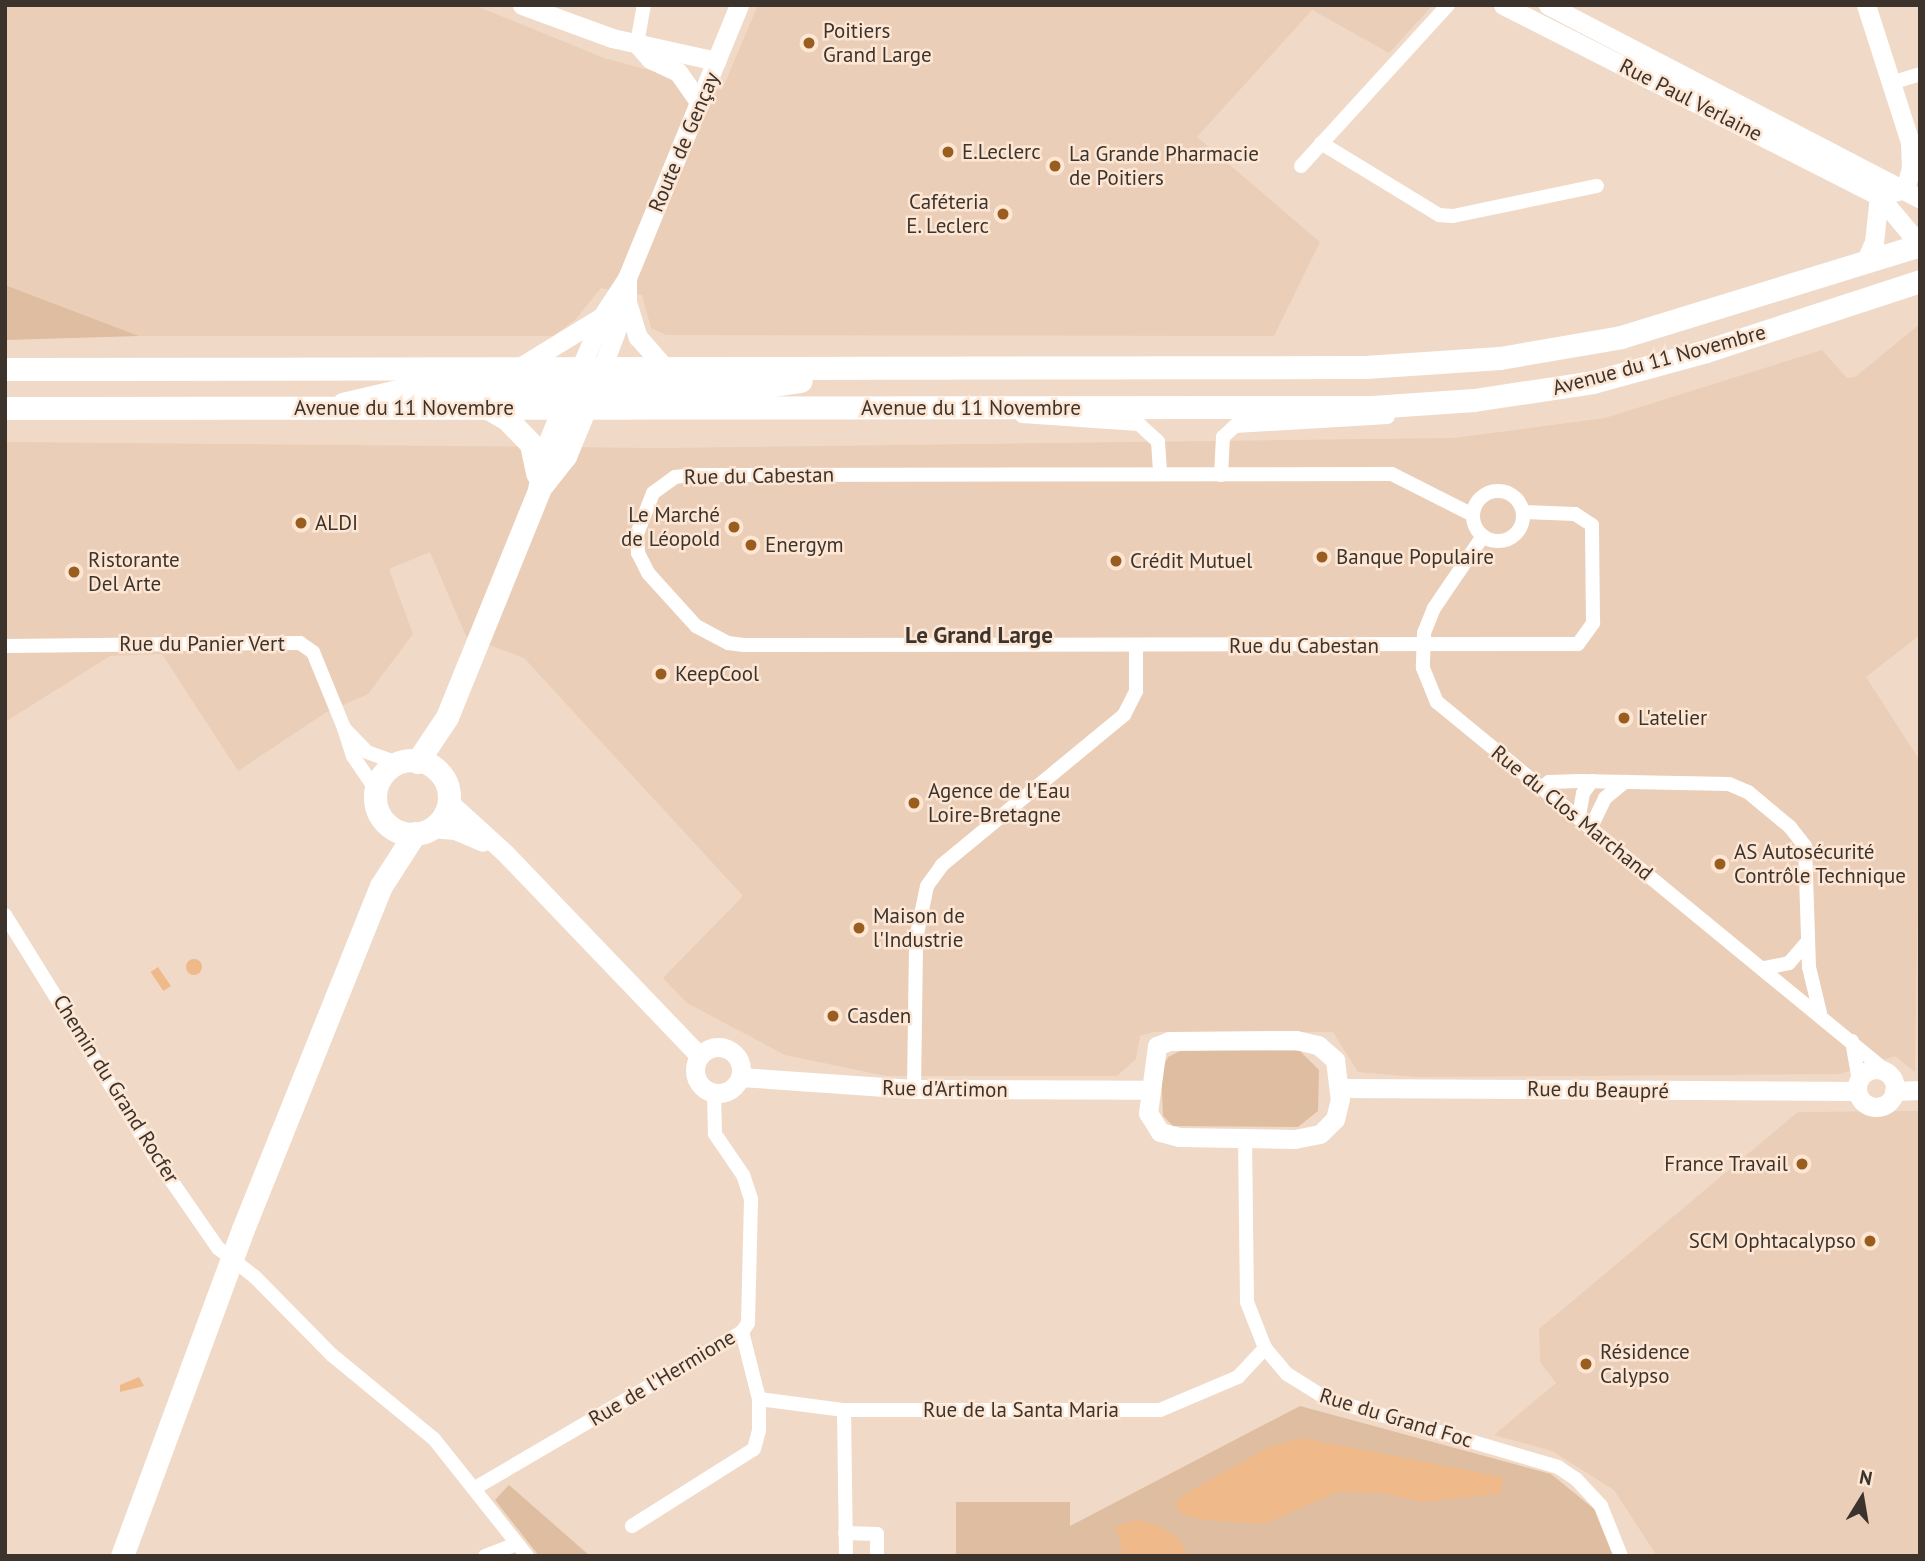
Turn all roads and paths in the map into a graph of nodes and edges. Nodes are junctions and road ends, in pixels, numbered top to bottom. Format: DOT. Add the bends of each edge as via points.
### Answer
graph roads {
  1 [pos="522,5"];
  2 [pos="645,5"];
  3 [pos="739,5"];
  4 [pos="1448,5"];
  5 [pos="1503,5"];
  6 [pos="1548,5"];
  7 [pos="1866,5"];
  8 [pos="637,44"];
  9 [pos="717,61"];
  10 [pos="1920,74"];
  11 [pos="1891,83"];
  12 [pos="700,103"];
  13 [pos="1321,144"];
  14 [pos="1301,166"];
  15 [pos="1597,186"];
  16 [pos="1912,194"];
  17 [pos="1879,196"];
  18 [pos="1920,245"];
  19 [pos="1866,260"];
  20 [pos="627,278"];
  21 [pos="1920,281"];
  22 [pos="627,302"];
  23 [pos="603,315"];
  24 [pos="884,368"];
  25 [pos="5,369"];
  26 [pos="517,369"];
  27 [pos="666,369"];
  28 [pos="583,388"];
  29 [pos="1474,400"];
  30 [pos="5,408"];
  31 [pos="488,408"];
  32 [pos="972,408"];
  33 [pos="311,409"];
  34 [pos="1160,474"];
  35 [pos="1221,475"];
  36 [pos="539,490"];
  37 [pos="1524,512"];
  38 [pos="1473,515"];
  39 [pos="1483,536"];
  40 [pos="1136,645"];
  41 [pos="5,646"];
  42 [pos="1422,647"];
  43 [pos="447,717"];
  44 [pos="344,727"];
  45 [pos="407,762"];
  46 [pos="442,777"];
  47 [pos="1591,781"];
  48 [pos="1625,782"];
  49 [pos="1543,787"];
  50 [pos="376,790"];
  51 [pos="450,803"];
  52 [pos="1579,816"];
  53 [pos="387,824"];
  54 [pos="1591,827"];
  55 [pos="424,831"];
  56 [pos="505,853"];
  57 [pos="381,886"];
  58 [pos="5,915"];
  59 [pos="1807,942"];
  60 [pos="1809,967"];
  61 [pos="1764,968"];
  62 [pos="1783,984"];
  63 [pos="1820,1013"];
  64 [pos="1852,1039"];
  65 [pos="700,1056"];
  66 [pos="1885,1072"];
  67 [pos="741,1077"];
  68 [pos="1858,1085"];
  69 [pos="1339,1087"];
  70 [pos="914,1089"];
  71 [pos="1149,1090"];
  72 [pos="1920,1090"];
  73 [pos="1894,1091"];
  74 [pos="714,1094"];
  75 [pos="1245,1138"];
  76 [pos="231,1259"];
  77 [pos="742,1332"];
  78 [pos="1265,1348"];
  79 [pos="758,1399"];
  80 [pos="844,1410"];
  81 [pos="475,1488"];
  82 [pos="632,1526"];
  83 [pos="845,1533"];
  84 [pos="517,1544"];
  85 [pos="122,1556"];
  86 [pos="485,1556"];
  87 [pos="527,1556"];
  88 [pos="846,1556"];
  89 [pos="877,1556"];
  90 [pos="1621,1556"];
  1 -- 8 [label="street"];
  2 -- 8 [label="street"];
  3 -- 9 [label="street, Route de Gençay"];
  4 -- 13 [label="street"];
  5 -- 17 [label="street, Rue Paul Verlaine"];
  6 -- 16 [label="street, Rue Paul Verlaine"];
  7 -- 11 [label="street"];
  8 -- 9 [label="street"];
  8 -- 12 [label="street" via="650,59 678,72"];
  9 -- 12 [label="street, Route de Gençay"];
  10 -- 11 [label="street"];
  11 -- 16 [label="street" via="1910,142"];
  12 -- 20 [label="street, Route de Gençay"];
  13 -- 14 [label="street"];
  13 -- 15 [label="street" via="1438,215 1453,216"];
  16 -- 17 [label="street"];
  17 -- 18 [label="street, Rue Paul Verlaine"];
  17 -- 19 [label="street" via="1874,242"];
  18 -- 19 [label="main road, Avenue du 11 Novembre"];
  19 -- 24 [label="main road, Avenue du 11 Novembre" via="1621,337 1500,358 1365,367"];
  20 -- 22 [label="street, Route de Gençay"];
  20 -- 23 [label="street, Route de Gençay"];
  21 -- 29 [label="main road, Avenue du 11 Novembre" via="1706,351 1592,382"];
  22 -- 27 [label="street" via="638,337"];
  22 -- 28 [label="street, Route de Gençay"];
  23 -- 26 [label="street" via="567,342"];
  23 -- 28 [label="street, Route de Gençay"];
  24 -- 27 [label="main road, Avenue du 11 Novembre"];
  24 -- 28 [label="main road" via="768,386"];
  25 -- 26 [label="main road, Avenue du 11 Novembre"];
  26 -- 28 [label="main road, Avenue du 11 Novembre"];
  27 -- 28 [label="main road, Avenue du 11 Novembre"];
  28 -- 31 [label="main road, Avenue du 11 Novembre"];
  28 -- 32 [label="main road, Avenue du 11 Novembre"];
  28 -- 33 [label="street" via="397,389"];
  28 -- 36 [label="main road, Route de Gençay" via="565,456"];
  29 -- 32 [label="main road, Avenue du 11 Novembre" via="1372,407"];
  29 -- 35 [label="street" via="1402,416 1235,426 1223,437"];
  30 -- 33 [label="main road, Avenue du 11 Novembre"];
  31 -- 33 [label="main road, Avenue du 11 Novembre"];
  31 -- 36 [label="main road" via="507,419 531,444"];
  32 -- 34 [label="street" via="1047,419 1139,424 1158,442"];
  34 -- 35 [label="street, Rue du Cabestan"];
  34 -- 40 [label="street, Rue du Cabestan" via="694,475 675,478 653,493 637,534 638,552 648,573 696,626 728,643"];
  35 -- 38 [label="street, Rue du Cabestan" via="1392,474"];
  36 -- 43 [label="main road, Route de Gençay"];
  37 -- 38 [label="street" via="1511,494 1496,491 1478,501"];
  37 -- 39 [label="street" via="1521,528 1508,539"];
  37 -- 42 [label="street, Rue du Cabestan" via="1575,513 1590,522 1594,609 1586,639 1570,646"];
  38 -- 39 [label="street"];
  39 -- 42 [label="street, Rue du Clos Marchand" via="1434,608"];
  40 -- 42 [label="street, Rue du Cabestan"];
  40 -- 70 [label="street" via="1136,691 1124,715 942,865 927,886 916,939"];
  41 -- 44 [label="street, Rue du Panier Vert" via="300,643 313,652"];
  42 -- 49 [label="street, Rue du Clos Marchand" via="1423,668 1437,702"];
  43 -- 45 [label="main road, Route de Gençay"];
  43 -- 46 [label="main road, Route de Gençay"];
  44 -- 45 [label="street, Rue du Panier Vert" via="367,752"];
  44 -- 50 [label="street, Rue du Panier Vert" via="353,756"];
  45 -- 46 [label="main road"];
  45 -- 50 [label="main road"];
  46 -- 51 [label="main road"];
  47 -- 48 [label="street"];
  47 -- 49 [label="street" via="1549,782"];
  47 -- 52 [label="street" via="1583,793"];
  48 -- 54 [label="street" via="1605,798"];
  48 -- 59 [label="street" via="1734,784 1790,827 1806,850"];
  49 -- 52 [label="street, Rue du Clos Marchand"];
  50 -- 53 [label="main road" via="378,809"];
  51 -- 55 [label="main road"];
  51 -- 56 [label="street"];
  52 -- 54 [label="street, Rue du Clos Marchand"];
  53 -- 55 [label="main road"];
  53 -- 57 [label="main road"];
  54 -- 61 [label="street, Rue du Clos Marchand"];
  55 -- 56 [label="street" via="455,830"];
  55 -- 57 [label="main road"];
  56 -- 65 [label="street"];
  57 -- 76 [label="main road"];
  58 -- 76 [label="street, Chemin du Grand Rocfer" via="158,1160 218,1248"];
  59 -- 60 [label="street"];
  59 -- 61 [label="street" via="1789,963"];
  60 -- 62 [label="street" via="1800,978"];
  60 -- 63 [label="street"];
  61 -- 62 [label="street, Rue du Clos Marchand"];
  62 -- 63 [label="street, Rue du Clos Marchand"];
  63 -- 64 [label="street, Rue du Clos Marchand"];
  64 -- 66 [label="street, Rue du Clos Marchand"];
  64 -- 68 [label="street"];
  65 -- 67 [label="street" via="713,1047 729,1049 740,1061"];
  65 -- 74 [label="street" via="695,1065 698,1083"];
  66 -- 68 [label="street" via="1868,1070"];
  66 -- 73 [label="street"];
  67 -- 70 [label="street, Rue d'Artimon"];
  67 -- 74 [label="street" via="735,1087"];
  68 -- 69 [label="street, Rue du Beaupré"];
  68 -- 73 [label="street" via="1864,1102 1878,1107 1888,1102"];
  69 -- 71 [label="street" via="1335,1060 1318,1045 1296,1040 1169,1041 1157,1046"];
  69 -- 75 [label="street" via="1335,1119 1320,1134 1295,1139"];
  70 -- 71 [label="street, Rue d'Artimon"];
  71 -- 75 [label="street" via="1148,1112 1160,1132 1179,1137"];
  72 -- 73 [label="street"];
  74 -- 77 [label="street, Rue de l'Hermione" via="715,1134 743,1175 751,1199 750,1311"];
  75 -- 78 [label="street, Rue du Grand Foc" via="1247,1302"];
  76 -- 81 [label="street, Chemin du Grand Rocfer" via="332,1355 434,1439"];
  76 -- 85 [label="main road"];
  77 -- 79 [label="street"];
  77 -- 81 [label="street, Rue de l'Hermione"];
  78 -- 80 [label="street, Rue de la Santa Maria" via="1238,1377 1160,1410"];
  78 -- 90 [label="street, Rue du Grand Foc" via="1287,1374 1327,1399 1558,1467 1601,1506"];
  79 -- 80 [label="street, Rue de la Santa Maria"];
  79 -- 82 [label="street" via="758,1439 746,1457"];
  80 -- 83 [label="street"];
  81 -- 84 [label="street, Chemin du Grand Rocfer"];
  83 -- 88 [label="street"];
  83 -- 89 [label="street" via="877,1534"];
  84 -- 86 [label="street"];
  84 -- 87 [label="street, Chemin du Grand Rocfer"];
}
